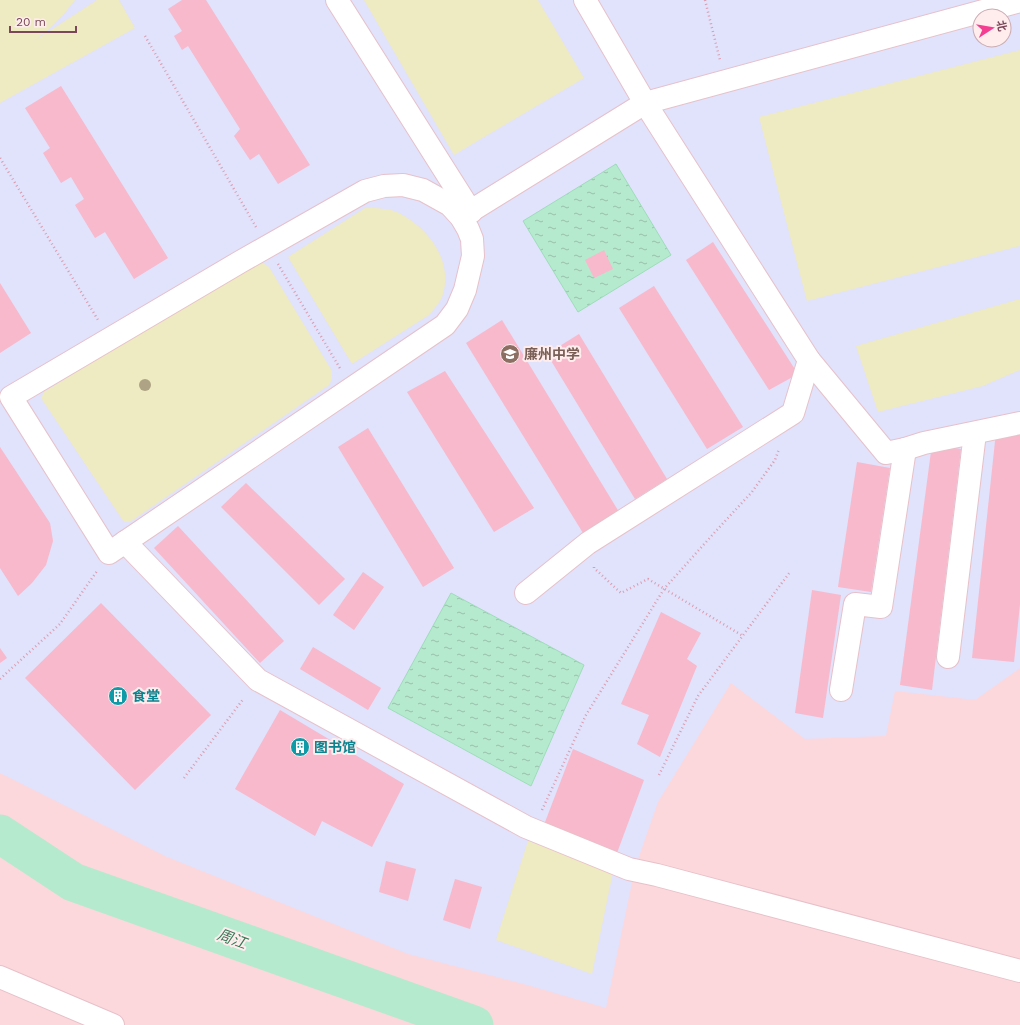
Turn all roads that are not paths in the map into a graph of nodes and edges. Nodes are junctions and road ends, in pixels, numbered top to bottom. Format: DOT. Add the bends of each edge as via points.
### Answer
graph roads {
  1 [pos="337,0"];
  2 [pos="585,0"];
  3 [pos="1020,1"];
  4 [pos="645,104"];
  5 [pos="466,215"];
  6 [pos="810,360"];
  7 [pos="1020,423"];
  8 [pos="975,433"];
  9 [pos="905,450"];
  10 [pos="117,548"];
  11 [pos="526,592"];
  12 [pos="948,657"];
  13 [pos="841,690"];
  14 [pos="1020,971"];
  15 [pos="0,977"];
  16 [pos="113,1025"];
  1 -- 5 [label="street"];
  2 -- 4 [label="street"];
  3 -- 4 [label="street"];
  4 -- 5 [label="street"];
  4 -- 6 [label="street"];
  5 -- 10 [label="street" via="474,256 465,290 457,309 445,325"];
  5 -- 10 [label="street" via="423,190 403,185 365,191 11,397"];
  6 -- 9 [label="street" via="886,453"];
  6 -- 11 [label="street" via="793,413 588,543"];
  7 -- 8 [label="street"];
  8 -- 9 [label="street" via="924,443"];
  8 -- 12 [label="street"];
  9 -- 13 [label="street" via="881,608 855,604"];
  10 -- 14 [label="street" via="258,680 526,827 629,869"];
  15 -- 16 [label="street"];
}
